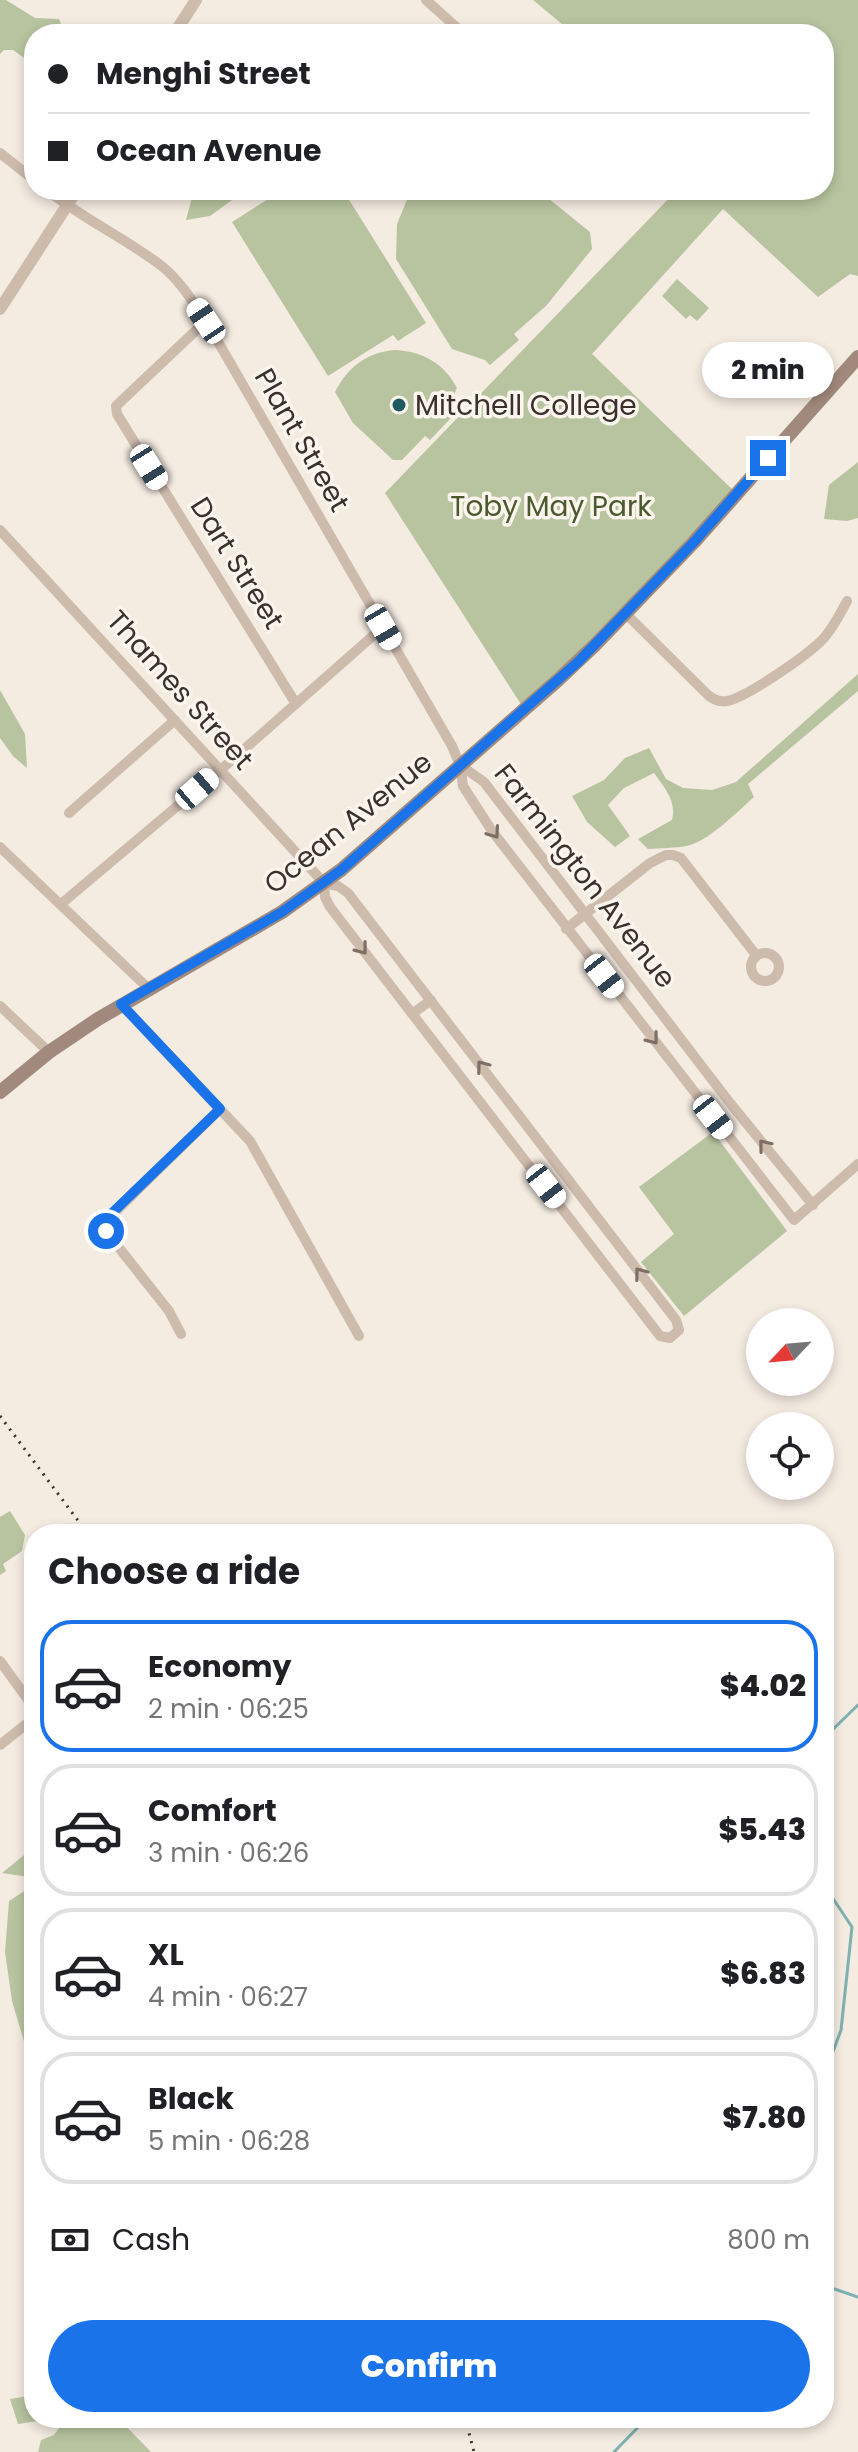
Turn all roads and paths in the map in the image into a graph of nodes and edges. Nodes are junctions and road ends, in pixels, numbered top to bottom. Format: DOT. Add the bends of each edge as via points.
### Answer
graph roads {
  1 [pos="196,0"];
  2 [pos="426,0"];
  3 [pos="180,24"];
  4 [pos="453,24"];
  5 [pos="0,153"];
  6 [pos="24,172"];
  7 [pos="60,200"];
  8 [pos="71,200"];
  9 [pos="67,206"];
  10 [pos="0,309"];
  11 [pos="206,321"];
  12 [pos="858,358"];
  13 [pos="0,530"];
  14 [pos="847,601"];
  15 [pos="626,614"];
  16 [pos="383,627"];
  17 [pos="296,704"];
  18 [pos="175,720"];
  19 [pos="460,765"];
  20 [pos="220,769"];
  21 [pos="69,813"];
  22 [pos="0,847"];
  23 [pos="324,883"];
  24 [pos="61,904"];
  25 [pos="586,913"];
  26 [pos="566,929"];
  27 [pos="756,955"];
  28 [pos="149,989"];
  29 [pos="431,1000"];
  30 [pos="121,1004"];
  31 [pos="0,1006"];
  32 [pos="412,1014"];
  33 [pos="49,1052"];
  34 [pos="0,1092"];
  35 [pos="220,1109"];
  36 [pos="858,1164"];
  37 [pos="563,1172"];
  38 [pos="546,1186"];
  39 [pos="813,1205"];
  40 [pos="181,1334"];
  41 [pos="359,1336"];
  42 [pos="0,1661"];
  43 [pos="24,1694"];
  44 [pos="24,1726"];
  45 [pos="0,1745"];
  1 -- 3 [label="street"];
  2 -- 4 [label="street"];
  5 -- 6 [label="street"];
  7 -- 9 [label="street, Plant Street"];
  8 -- 9 [label="street"];
  9 -- 10 [label="street"];
  9 -- 11 [label="street, Plant Street" via="163,267"];
  11 -- 16 [label="street, Plant Street"];
  11 -- 17 [label="street, Dart Street" via="116,406 117,414"];
  12 -- 15 [label="main road, Ocean Avenue"];
  13 -- 18 [label="street, Thames Street"];
  14 -- 15 [label="street" via="824,638 801,658 723,701 709,696"];
  15 -- 19 [label="main road, Ocean Avenue"];
  16 -- 17 [label="street"];
  16 -- 19 [label="street, Plant Street"];
  17 -- 20 [label="street"];
  18 -- 20 [label="street, Thames Street"];
  18 -- 21 [label="street"];
  19 -- 23 [label="main road, Ocean Avenue"];
  19 -- 25 [label="street, Farmington Avenue" via="484,782"];
  19 -- 26 [label="street, Farmington Avenue, one-way" via="463,786 476,808"];
  20 -- 23 [label="street, Thames Street"];
  20 -- 24 [label="street"];
  22 -- 24 [label="street"];
  23 -- 28 [label="main road, Ocean Avenue"];
  23 -- 29 [label="street, Thames Street" via="348,893"];
  23 -- 32 [label="street, Thames Street, one-way" via="330,907"];
  24 -- 28 [label="street"];
  25 -- 26 [label="street"];
  25 -- 27 [label="street" via="650,863 673,855 681,858"];
  39 -- 25 [label="street, Farmington Avenue, one-way"];
  26 -- 39 [label="street, Farmington Avenue, one-way" via="794,1220"];
  28 -- 30 [label="main road, Ocean Avenue"];
  29 -- 32 [label="street"];
  37 -- 29 [label="street, Thames Street, one-way"];
  30 -- 33 [label="main road, Ocean Avenue"];
  30 -- 35 [label="street"];
  31 -- 33 [label="street"];
  32 -- 38 [label="street, Thames Street"];
  33 -- 34 [label="main road, Ocean Avenue"];
  35 -- 40 [label="street" via="111,1214 105,1226"];
  35 -- 41 [label="street" via="250,1141"];
  36 -- 39 [label="street"];
  37 -- 38 [label="street"];
  38 -- 37 [label="street, Thames Street, one-way" via="660,1336 677,1333 676,1320"];
  42 -- 43 [label="street"];
  44 -- 45 [label="street"];
}
